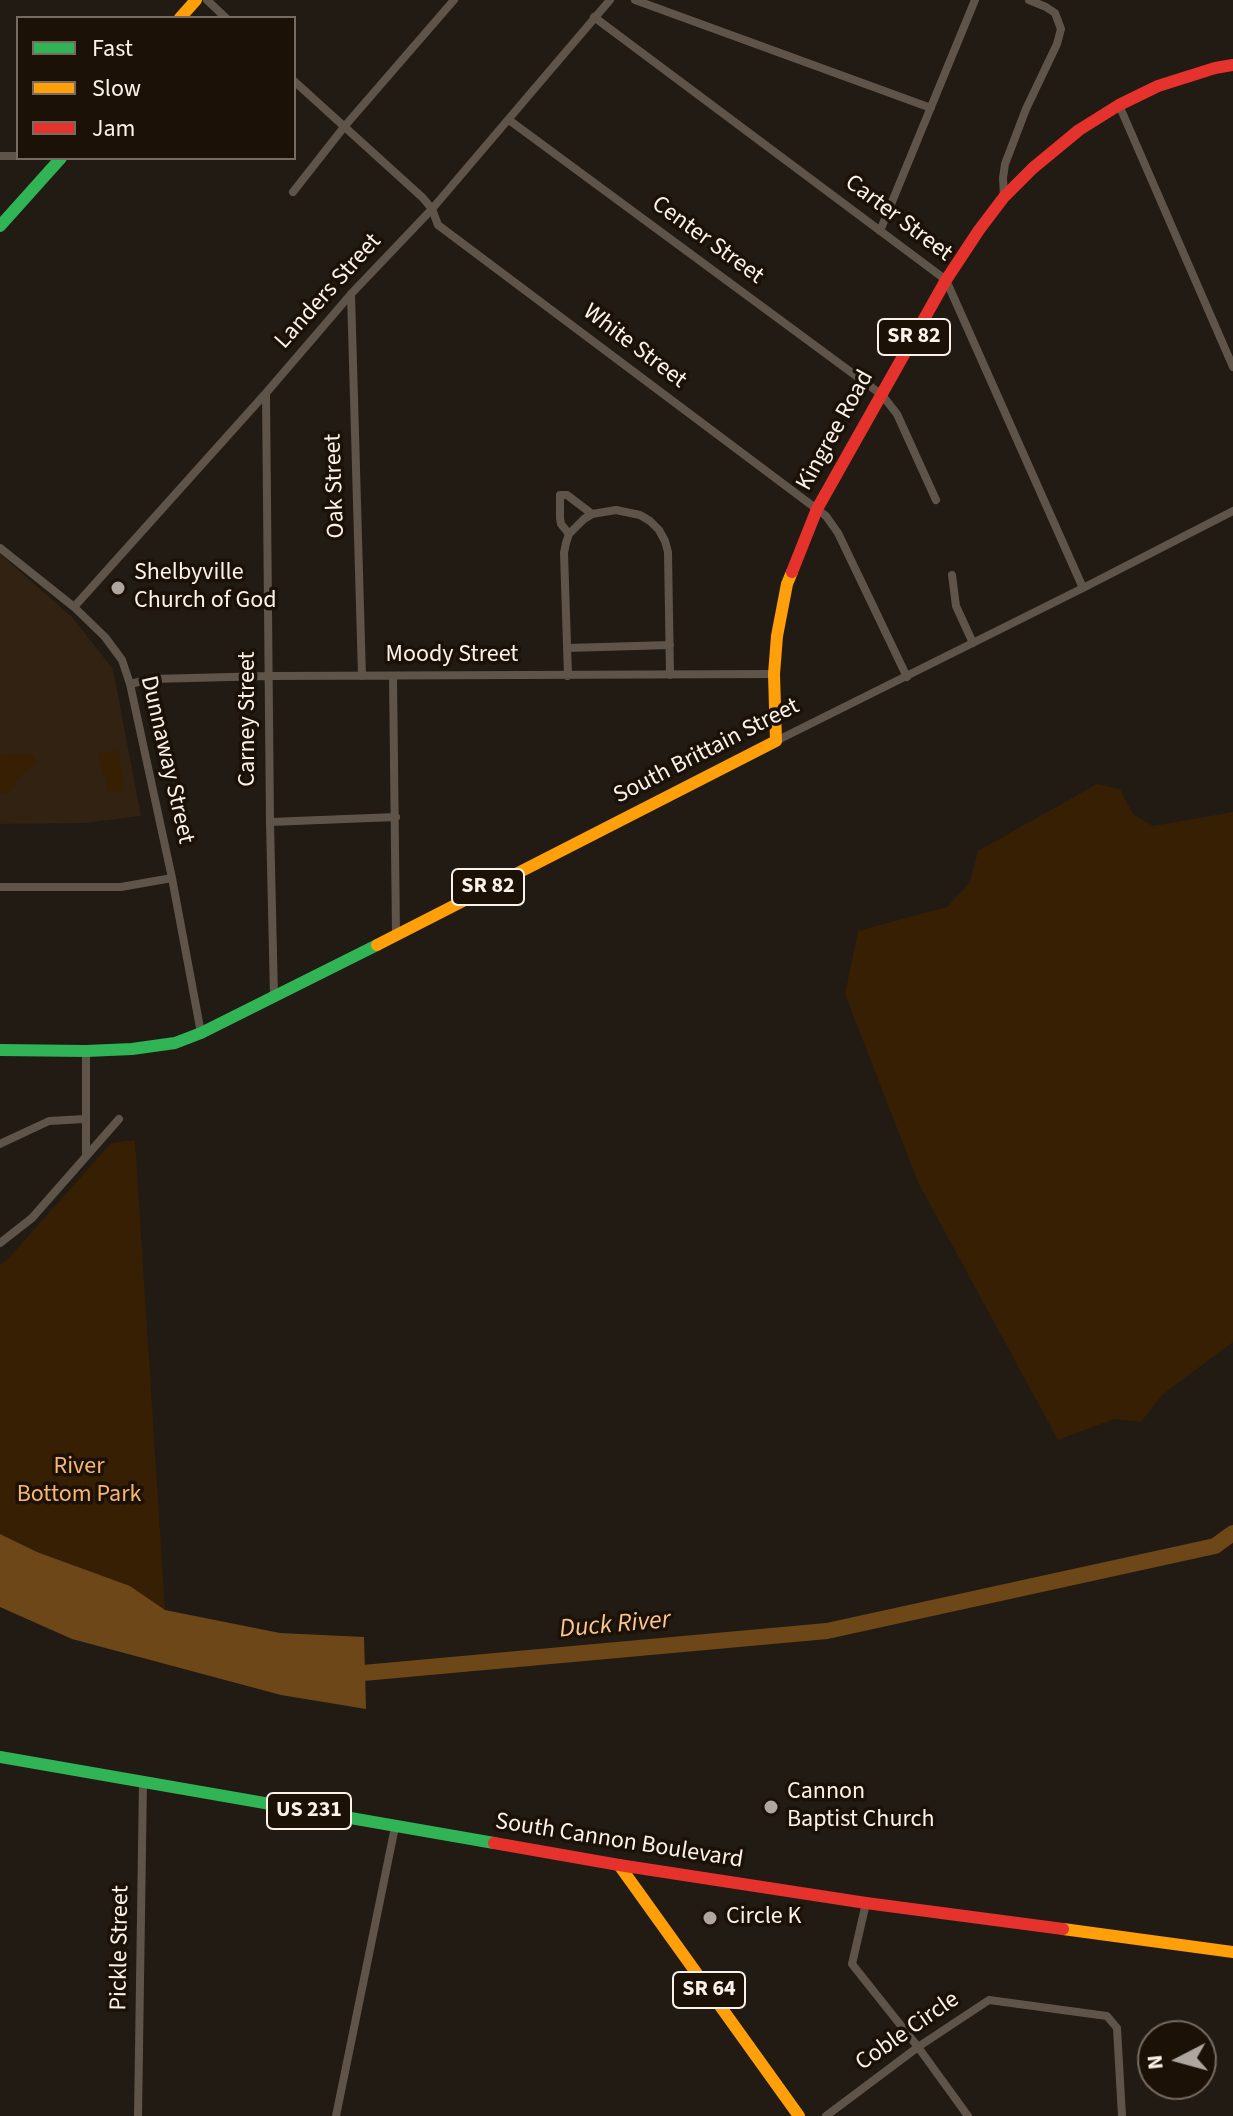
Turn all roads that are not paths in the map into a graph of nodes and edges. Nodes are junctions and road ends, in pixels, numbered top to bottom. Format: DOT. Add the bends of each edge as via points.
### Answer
graph roads {
  1 [pos="196,0"];
  2 [pos="207,0"];
  3 [pos="454,0"];
  4 [pos="610,0"];
  5 [pos="635,0"];
  6 [pos="975,0"];
  7 [pos="1029,0"];
  8 [pos="182,16"];
  9 [pos="224,16"];
  10 [pos="594,17"];
  11 [pos="1233,65"];
  12 [pos="296,83"];
  13 [pos="1119,105"];
  14 [pos="931,108"];
  15 [pos="509,120"];
  16 [pos="344,127"];
  17 [pos="59,160"];
  18 [pos="293,192"];
  19 [pos="1004,197"];
  20 [pos="432,209"];
  21 [pos="0,226"];
  22 [pos="880,231"];
  23 [pos="946,280"];
  24 [pos="351,294"];
  25 [pos="1233,367"];
  26 [pos="266,393"];
  27 [pos="882,395"];
  28 [pos="936,500"];
  29 [pos="817,509"];
  30 [pos="1233,511"];
  31 [pos="592,514"];
  32 [pos="569,534"];
  33 [pos="0,548"];
  34 [pos="952,575"];
  35 [pos="1083,588"];
  36 [pos="74,607"];
  37 [pos="973,643"];
  38 [pos="670,645"];
  39 [pos="567,648"];
  40 [pos="774,674"];
  41 [pos="670,675"];
  42 [pos="270,676"];
  43 [pos="362,676"];
  44 [pos="393,676"];
  45 [pos="568,676"];
  46 [pos="907,677"];
  47 [pos="130,684"];
  48 [pos="776,741"];
  49 [pos="396,817"];
  50 [pos="270,822"];
  51 [pos="172,878"];
  52 [pos="0,887"];
  53 [pos="396,935"];
  54 [pos="274,997"];
  55 [pos="201,1033"];
  56 [pos="0,1050"];
  57 [pos="86,1051"];
  58 [pos="85,1119"];
  59 [pos="119,1119"];
  60 [pos="0,1144"];
  61 [pos="86,1154"];
  62 [pos="0,1243"];
  63 [pos="0,1757"];
  64 [pos="143,1781"];
  65 [pos="395,1827"];
  66 [pos="619,1865"];
  67 [pos="866,1903"];
  68 [pos="1233,1952"];
  69 [pos="918,2047"];
  70 [pos="138,2116"];
  71 [pos="336,2116"];
  72 [pos="799,2116"];
  73 [pos="826,2116"];
  74 [pos="968,2116"];
  75 [pos="1122,2116"];
  1 -- 8 [label="main road"];
  2 -- 9 [label="street"];
  3 -- 16 [label="street"];
  4 -- 10 [label="street, Landers Street"];
  5 -- 14 [label="street"];
  6 -- 14 [label="street"];
  7 -- 19 [label="street" via="1055,13 1061,29 1005,164"];
  10 -- 15 [label="street, Landers Street"];
  10 -- 22 [label="street, Carter Street"];
  11 -- 13 [label="main road, Kingree Road / SR 82" via="1158,86"];
  12 -- 16 [label="street, White Street"];
  13 -- 19 [label="main road, Kingree Road / SR 82" via="1079,130"];
  13 -- 25 [label="street"];
  14 -- 22 [label="street"];
  15 -- 20 [label="street, Landers Street"];
  15 -- 27 [label="street, Center Street"];
  16 -- 18 [label="street"];
  16 -- 20 [label="street, White Street"];
  17 -- 21 [label="main road"];
  19 -- 23 [label="main road, Kingree Road / SR 82"];
  20 -- 24 [label="street, Landers Street"];
  20 -- 29 [label="street, White Street" via="438,225"];
  22 -- 23 [label="street, Carter Street"];
  23 -- 27 [label="main road, Kingree Road / SR 82"];
  23 -- 35 [label="street, Carter Street"];
  24 -- 26 [label="street, Landers Street"];
  24 -- 43 [label="street, Oak Street"];
  26 -- 36 [label="street, Landers Street"];
  26 -- 42 [label="street, Carney Street"];
  27 -- 28 [label="street" via="897,414"];
  27 -- 29 [label="main road, Kingree Road / SR 82"];
  29 -- 40 [label="main road, Kingree Road / SR 82" via="787,584"];
  29 -- 46 [label="street, White Street" via="838,533"];
  30 -- 35 [label="street, South Brittain Street"];
  31 -- 32 [label="street"];
  31 -- 32 [label="street" via="560,495 561,524"];
  31 -- 38 [label="street" via="629,512 659,530 668,552"];
  32 -- 39 [label="street" via="564,553"];
  33 -- 36 [label="street, Dunnaway Street"];
  34 -- 37 [label="street" via="956,606"];
  35 -- 37 [label="street, South Brittain Street"];
  36 -- 47 [label="street, Dunnaway Street" via="115,648"];
  37 -- 46 [label="street, South Brittain Street"];
  38 -- 39 [label="street"];
  38 -- 41 [label="street"];
  39 -- 45 [label="street"];
  40 -- 41 [label="street, Moody Street"];
  40 -- 48 [label="main road, Kingree Road / SR 82"];
  41 -- 45 [label="street, Moody Street"];
  42 -- 43 [label="street, Moody Street"];
  42 -- 47 [label="street, Moody Street"];
  42 -- 50 [label="street, Carney Street"];
  43 -- 44 [label="street, Moody Street"];
  44 -- 45 [label="street, Moody Street"];
  44 -- 49 [label="street"];
  46 -- 48 [label="street, South Brittain Street"];
  47 -- 51 [label="street, Dunnaway Street"];
  48 -- 53 [label="main road, South Brittain Street / SR 82"];
  49 -- 50 [label="street"];
  49 -- 53 [label="street"];
  50 -- 54 [label="street, Carney Street"];
  51 -- 52 [label="street" via="121,887"];
  51 -- 55 [label="street, Dunnaway Street"];
  53 -- 54 [label="main road, South Brittain Street / SR 82"];
  54 -- 55 [label="main road, South Brittain Street / SR 82"];
  55 -- 57 [label="main road, SR 82" via="175,1043"];
  56 -- 57 [label="main road, SR 82"];
  57 -- 58 [label="street"];
  58 -- 60 [label="street" via="49,1121"];
  58 -- 61 [label="street"];
  59 -- 61 [label="street"];
  61 -- 62 [label="street" via="32,1218"];
  63 -- 64 [label="main road, South Cannon Boulevard / US 231"];
  64 -- 65 [label="main road, South Cannon Boulevard / US 231"];
  64 -- 70 [label="street, Pickle Street"];
  65 -- 66 [label="main road, South Cannon Boulevard / US 231"];
  65 -- 71 [label="street"];
  66 -- 67 [label="main road, South Cannon Boulevard / US 231"];
  66 -- 72 [label="main road, SR 64"];
  67 -- 68 [label="main road, South Cannon Boulevard / US 231"];
  67 -- 69 [label="street" via="852,1964"];
  69 -- 73 [label="street, Coble Circle"];
  69 -- 74 [label="street"];
  69 -- 75 [label="street, Coble Circle" via="989,2000 1107,2016 1117,2028"];
}
